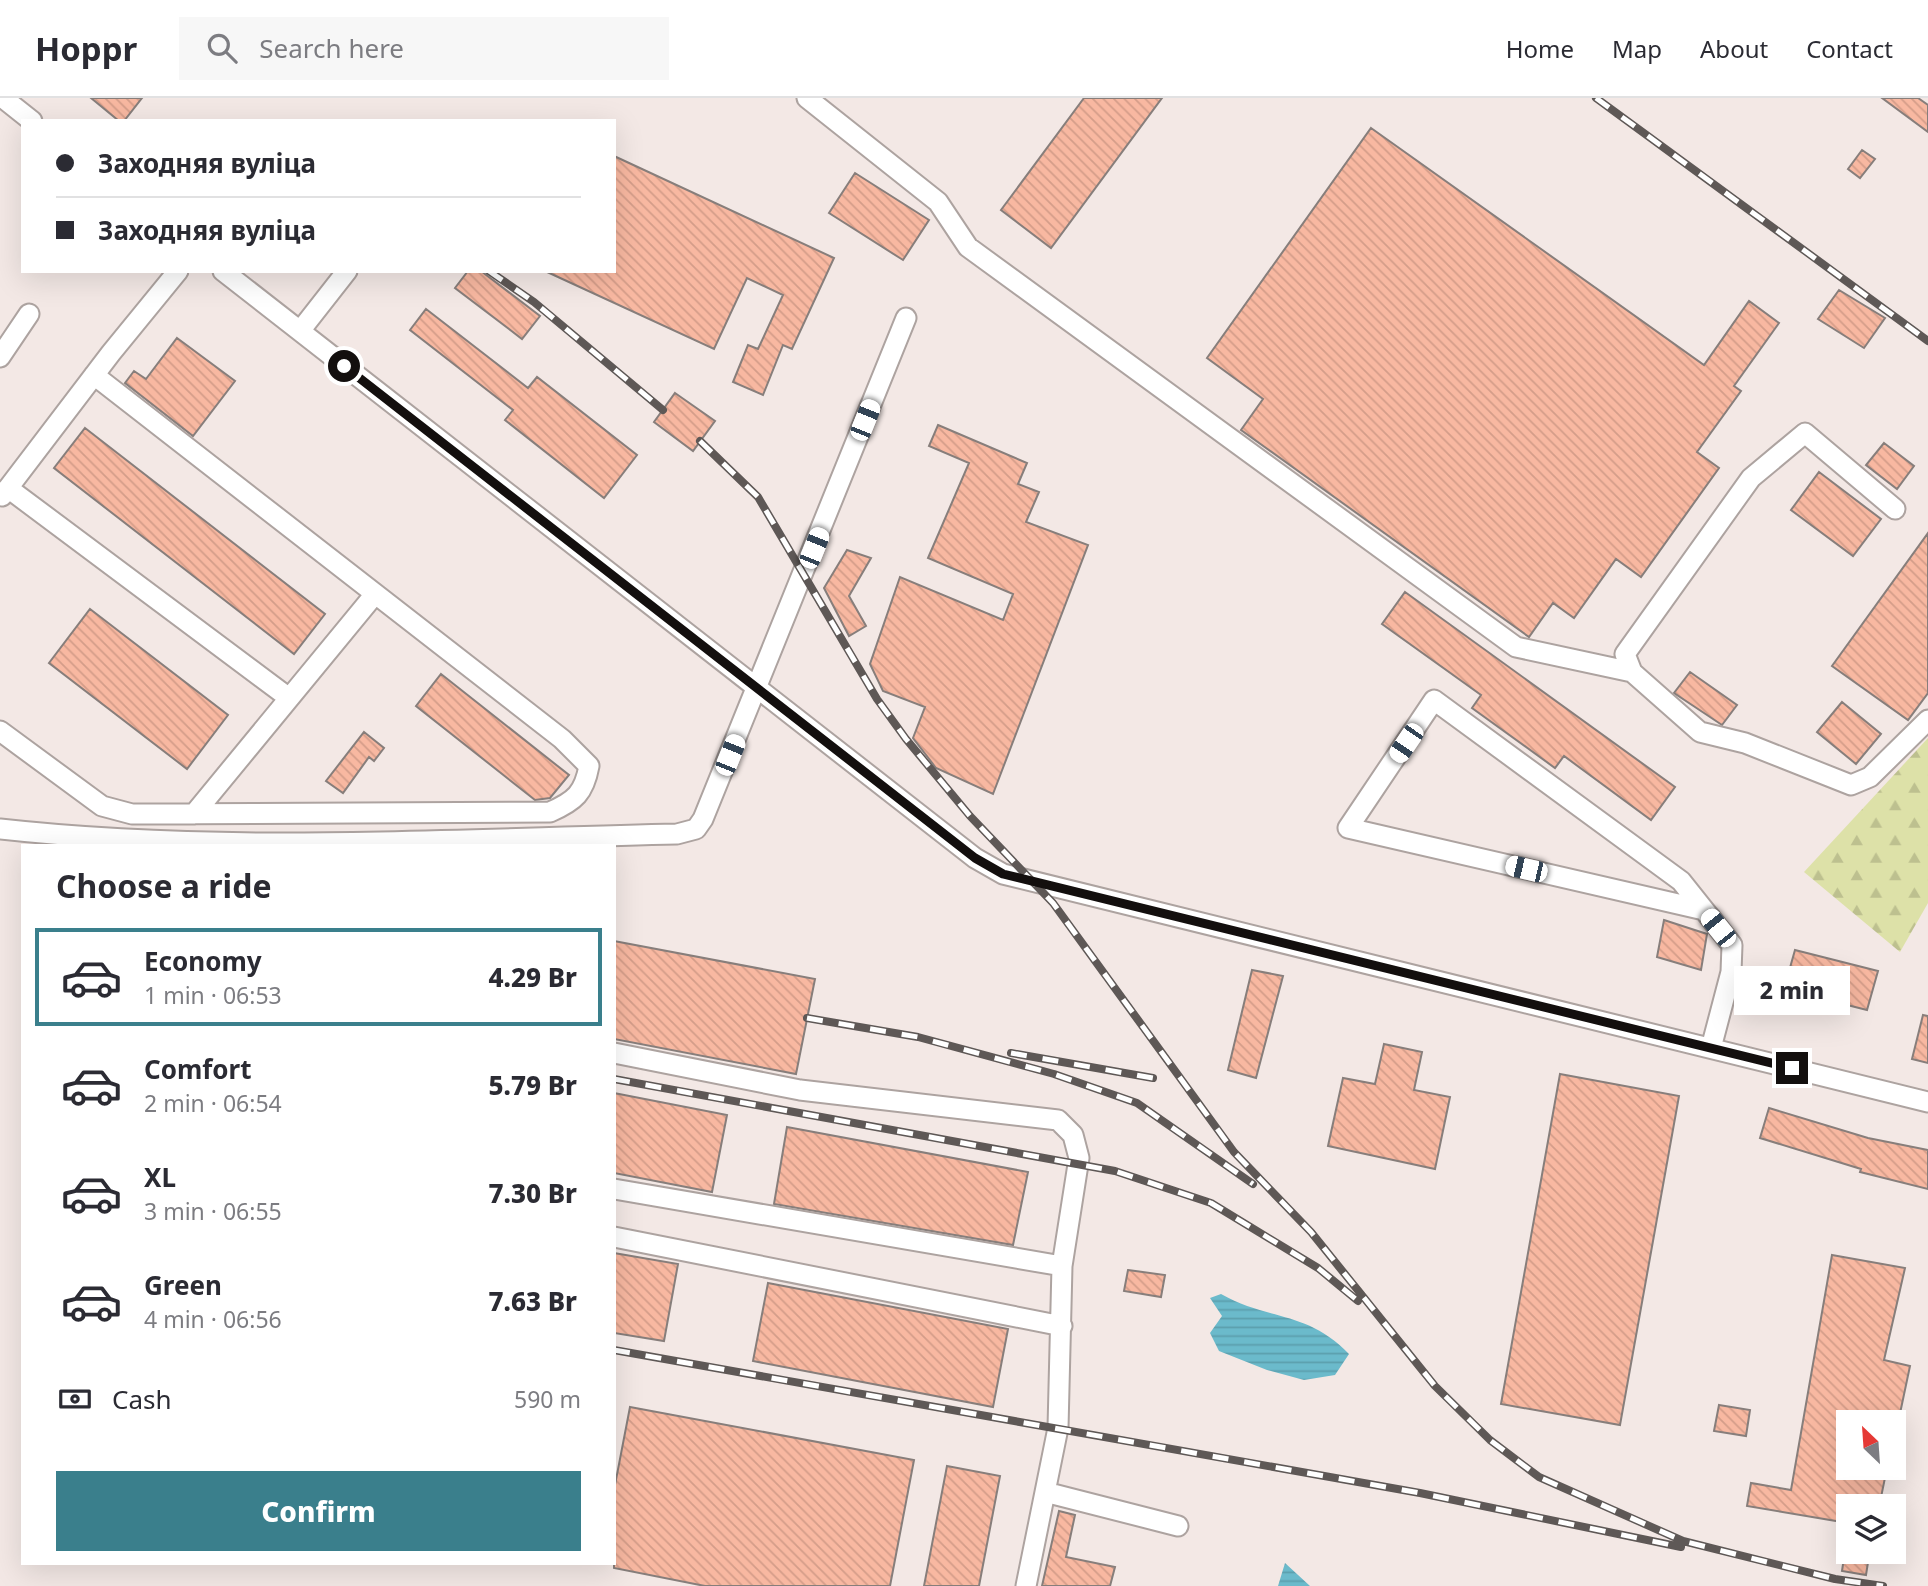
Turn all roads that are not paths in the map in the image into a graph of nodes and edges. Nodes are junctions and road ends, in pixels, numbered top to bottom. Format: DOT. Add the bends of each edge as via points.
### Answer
graph roads {
  1 [pos="3,98"];
  2 [pos="807,98"];
  3 [pos="29,119"];
  4 [pos="176,273"];
  5 [pos="226,273"];
  6 [pos="345,273"];
  7 [pos="29,314"];
  8 [pos="906,318"];
  9 [pos="300,331"];
  10 [pos="0,357"];
  11 [pos="93,375"];
  12 [pos="4,493"];
  13 [pos="1895,509"];
  14 [pos="375,594"];
  15 [pos="1632,673"];
  16 [pos="757,690"];
  17 [pos="289,698"];
  18 [pos="1928,720"];
  19 [pos="0,731"];
  20 [pos="194,814"];
  21 [pos="0,828"];
  22 [pos="1704,910"];
  23 [pos="1710,1048"];
  24 [pos="616,1053"];
  25 [pos="1928,1102"];
  26 [pos="616,1189"];
  27 [pos="616,1237"];
  28 [pos="1062,1266"];
  29 [pos="1062,1326"];
  30 [pos="1045,1492"];
  31 [pos="1178,1526"];
  32 [pos="1026,1586"];
  1 -- 3 [label="street"];
  2 -- 15 [label="street" via="938,202 968,247 1516,647"];
  4 -- 11 [label="street"];
  5 -- 9 [label="street"];
  6 -- 9 [label="street"];
  7 -- 10 [label="street"];
  8 -- 16 [label="street"];
  9 -- 16 [label="street"];
  11 -- 12 [label="street"];
  11 -- 14 [label="street"];
  12 -- 17 [label="street"];
  13 -- 15 [label="street" via="1805,433 1743,489 1625,654"];
  14 -- 17 [label="street"];
  14 -- 20 [label="street" via="562,739 589,765 585,787 567,805 550,812"];
  15 -- 18 [label="street" via="1700,732 1745,743 1851,785 1870,777"];
  16 -- 21 [label="street" via="703,820 696,829 677,834 303,842 69,836"];
  16 -- 23 [label="street" via="975,858 1003,874"];
  17 -- 20 [label="street"];
  19 -- 20 [label="street" via="102,806 132,814"];
  22 -- 22 [label="street" via="1681,881 1434,699 1348,828"];
  22 -- 23 [label="street" via="1732,945 1731,972"];
  23 -- 25 [label="street"];
  24 -- 28 [label="street" via="800,1090 1058,1120 1073,1135 1079,1158"];
  26 -- 28 [label="street"];
  27 -- 29 [label="street"];
  28 -- 29 [label="street"];
  29 -- 30 [label="street" via="1058,1428"];
  30 -- 31 [label="street"];
  30 -- 32 [label="street"];
}
